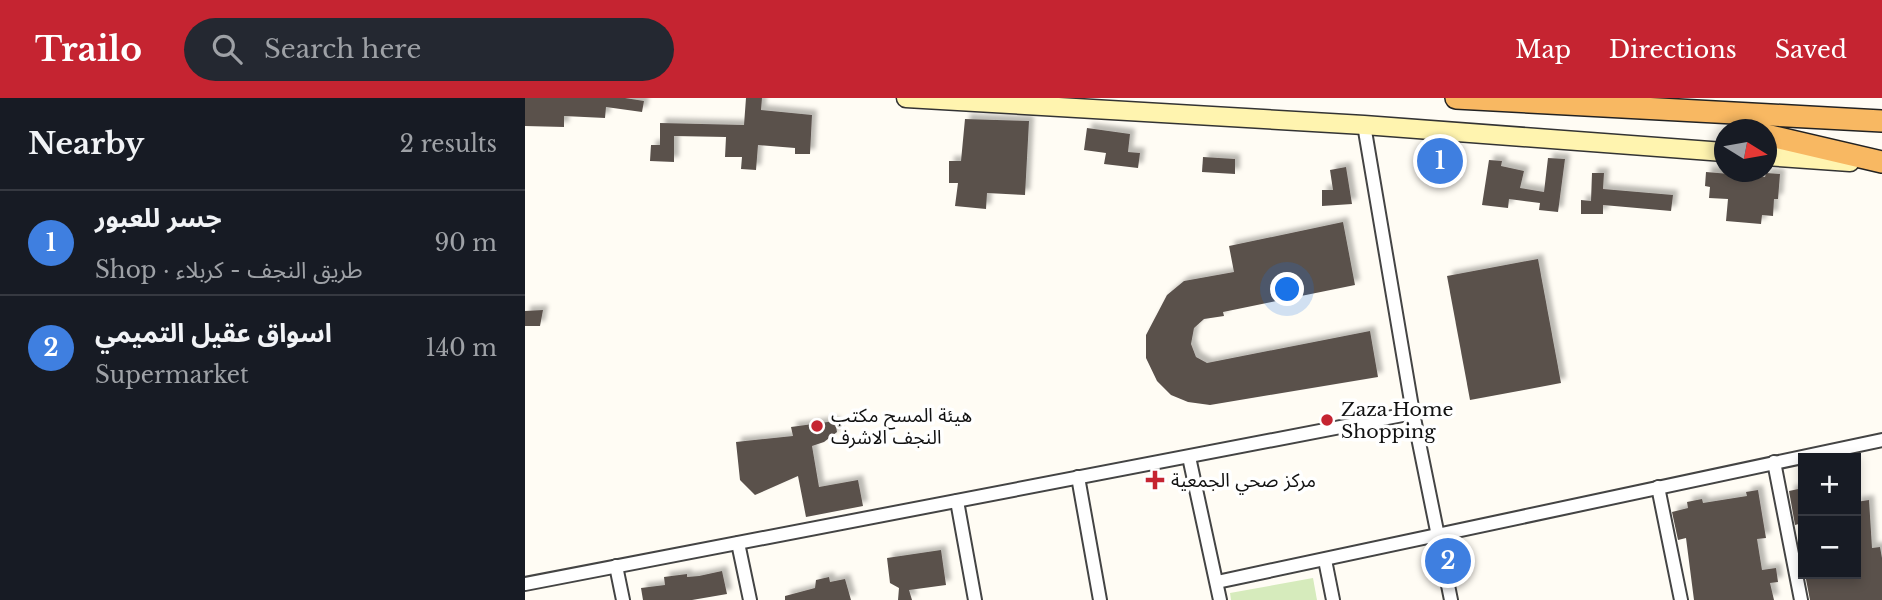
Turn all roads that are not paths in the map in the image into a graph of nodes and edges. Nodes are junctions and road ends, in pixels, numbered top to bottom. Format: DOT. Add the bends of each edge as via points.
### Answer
graph roads {
  1 [pos="906,98"];
  2 [pos="1456,98"];
  3 [pos="1658,110"];
  4 [pos="1882,121"];
  5 [pos="1714,123"];
  6 [pos="1364,125"];
  7 [pos="1777,138"];
  8 [pos="1714,151"];
  9 [pos="1777,157"];
  10 [pos="1882,163"];
  11 [pos="1413,413"];
  12 [pos="1882,440"];
  13 [pos="1189,457"];
  14 [pos="1774,462"];
  15 [pos="1078,477"];
  16 [pos="1658,487"];
  17 [pos="957,500"];
  18 [pos="1438,536"];
  19 [pos="739,543"];
  20 [pos="1325,560"];
  21 [pos="616,566"];
  22 [pos="1217,582"];
  23 [pos="525,584"];
  24 [pos="623,600"];
  25 [pos="750,600"];
  26 [pos="975,600"];
  27 [pos="1100,600"];
  28 [pos="1220,600"];
  29 [pos="1333,600"];
  30 [pos="1451,600"];
  31 [pos="1681,600"];
  32 [pos="1801,600"];
  1 -- 6 [label="main road"];
  2 -- 3 [label="highway"];
  3 -- 4 [label="highway"];
  3 -- 5 [label="highway"];
  6 -- 8 [label="main road"];
  6 -- 11 [label="street"];
  7 -- 10 [label="highway"];
  9 -- 10 [label="main road"];
  11 -- 13 [label="street"];
  11 -- 18 [label="street"];
  12 -- 14 [label="street"];
  13 -- 15 [label="street"];
  13 -- 22 [label="street"];
  14 -- 16 [label="street"];
  14 -- 32 [label="street"];
  15 -- 17 [label="street"];
  15 -- 27 [label="street"];
  16 -- 18 [label="street"];
  16 -- 31 [label="street"];
  17 -- 19 [label="street"];
  17 -- 26 [label="street"];
  18 -- 20 [label="street"];
  18 -- 30 [label="street"];
  19 -- 21 [label="street"];
  19 -- 25 [label="street"];
  20 -- 22 [label="street"];
  20 -- 29 [label="street"];
  21 -- 23 [label="street"];
  21 -- 24 [label="street"];
  22 -- 28 [label="street"];
}
